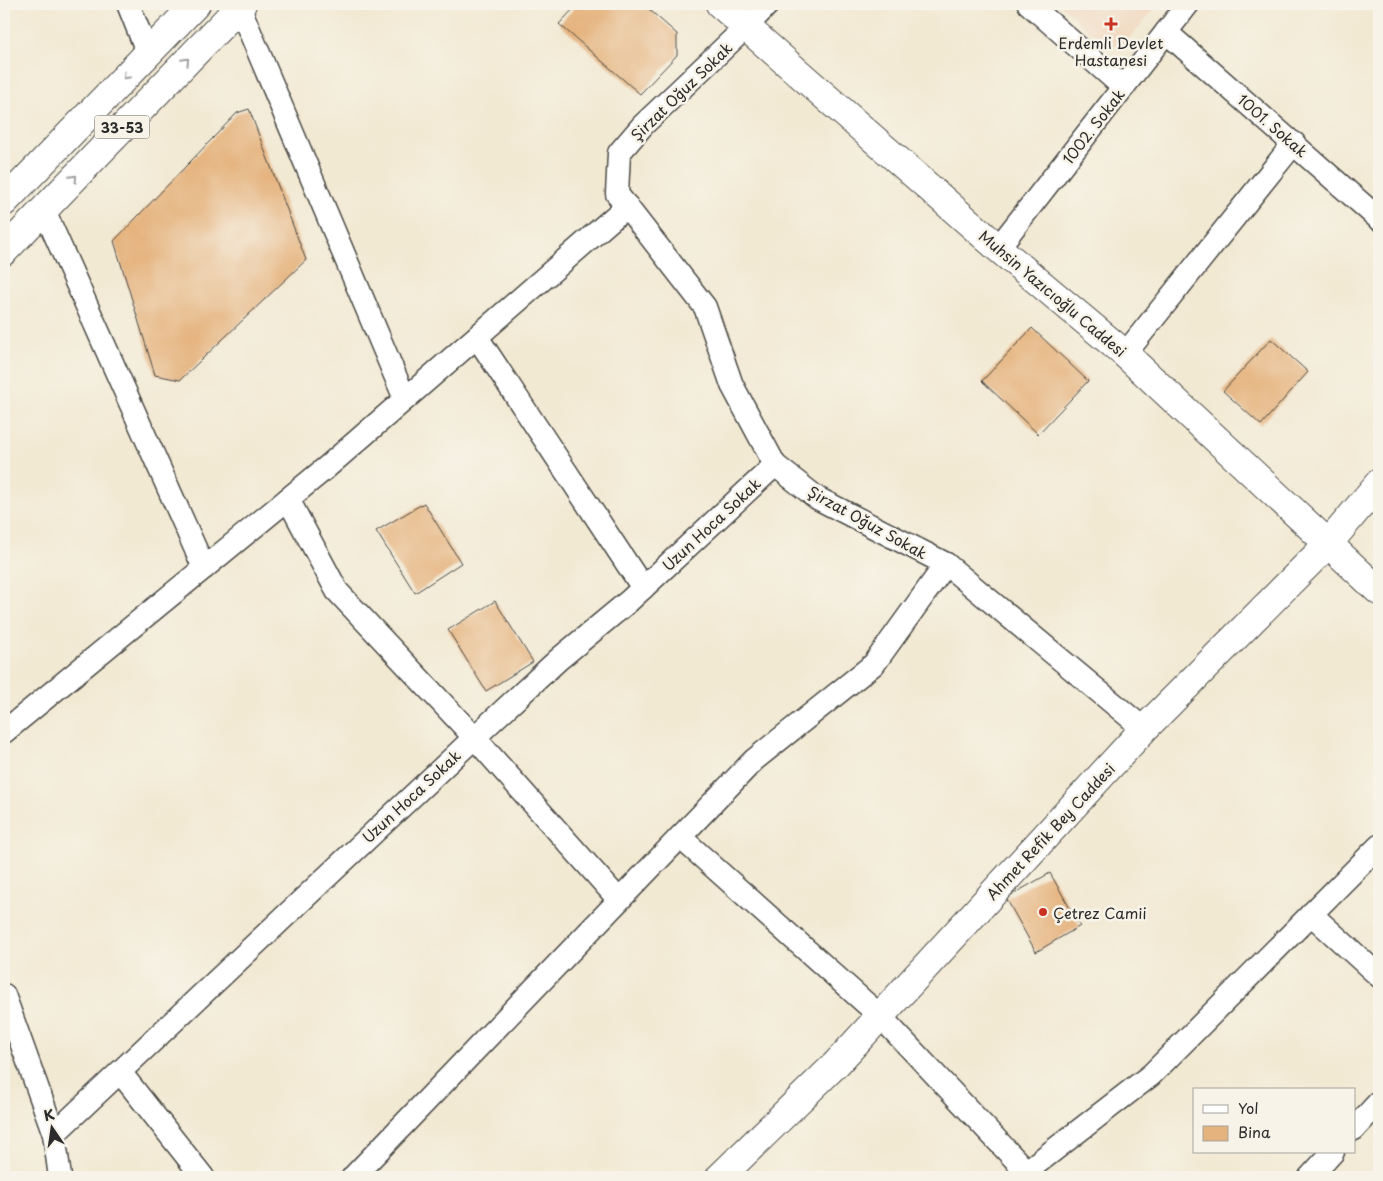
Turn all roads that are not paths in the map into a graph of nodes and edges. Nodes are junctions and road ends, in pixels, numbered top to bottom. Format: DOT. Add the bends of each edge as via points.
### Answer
graph roads {
  1 [pos="128,4"];
  2 [pos="196,4"];
  3 [pos="720,4"];
  4 [pos="768,4"];
  5 [pos="1029,4"];
  6 [pos="1188,4"];
  7 [pos="240,5"];
  8 [pos="746,27"];
  9 [pos="1166,32"];
  10 [pos="148,54"];
  11 [pos="1123,87"];
  12 [pos="1294,143"];
  13 [pos="4,202"];
  14 [pos="627,206"];
  15 [pos="44,210"];
  16 [pos="1379,219"];
  17 [pos="998,248"];
  18 [pos="4,251"];
  19 [pos="477,337"];
  20 [pos="1125,354"];
  21 [pos="404,399"];
  22 [pos="774,465"];
  23 [pos="1379,484"];
  24 [pos="288,499"];
  25 [pos="1328,544"];
  26 [pos="946,564"];
  27 [pos="204,568"];
  28 [pos="643,588"];
  29 [pos="1379,591"];
  30 [pos="1144,729"];
  31 [pos="4,732"];
  32 [pos="474,737"];
  33 [pos="680,837"];
  34 [pos="1379,846"];
  35 [pos="619,900"];
  36 [pos="1311,914"];
  37 [pos="1379,976"];
  38 [pos="4,995"];
  39 [pos="880,1016"];
  40 [pos="120,1072"];
  41 [pos="1379,1102"];
  42 [pos="1356,1127"];
  43 [pos="54,1134"];
  44 [pos="1331,1154"];
  45 [pos="1026,1175"];
  46 [pos="58,1177"];
  47 [pos="203,1177"];
  48 [pos="353,1177"];
  49 [pos="720,1177"];
  50 [pos="1310,1177"];
  1 -- 10 [label="street"];
  2 -- 10 [label="street, 33-53"];
  3 -- 8 [label="street, Muhsin Yazıcıoğlu Caddesi"];
  4 -- 8 [label="street, Şirzat Oğuz Sokak"];
  5 -- 11 [label="street"];
  6 -- 9 [label="street, 1002. Sokak"];
  15 -- 7 [label="street, 33-53, one-way"];
  7 -- 21 [label="street"];
  8 -- 14 [label="street, Şirzat Oğuz Sokak" via="619,152 617,194"];
  8 -- 17 [label="street, Muhsin Yazıcıoğlu Caddesi"];
  9 -- 11 [label="street, 1002. Sokak"];
  9 -- 12 [label="street, 1001. Sokak"];
  10 -- 13 [label="street, 33-53, one-way"];
  11 -- 17 [label="street, 1002. Sokak"];
  12 -- 16 [label="street, 1001. Sokak"];
  12 -- 20 [label="street"];
  14 -- 19 [label="street"];
  14 -- 22 [label="street, Şirzat Oğuz Sokak" via="705,307 732,386"];
  15 -- 18 [label="street, 33-53"];
  15 -- 27 [label="street"];
  17 -- 20 [label="street, Muhsin Yazıcıoğlu Caddesi"];
  19 -- 21 [label="street"];
  19 -- 28 [label="street"];
  20 -- 25 [label="street, Muhsin Yazıcıoğlu Caddesi"];
  21 -- 24 [label="street"];
  22 -- 26 [label="street, Şirzat Oğuz Sokak" via="817,498"];
  22 -- 28 [label="street, Uzun Hoca Sokak"];
  23 -- 25 [label="street, Ahmet Refik Bey Caddesi"];
  24 -- 27 [label="street"];
  24 -- 32 [label="street" via="337,591"];
  25 -- 29 [label="street, Muhsin Yazıcıoğlu Caddesi"];
  25 -- 30 [label="street, Ahmet Refik Bey Caddesi"];
  26 -- 30 [label="street, Şirzat Oğuz Sokak"];
  26 -- 33 [label="street" via="874,664 754,760"];
  27 -- 31 [label="street"];
  28 -- 32 [label="street, Uzun Hoca Sokak"];
  30 -- 39 [label="street, Ahmet Refik Bey Caddesi"];
  32 -- 35 [label="street"];
  32 -- 40 [label="street, Uzun Hoca Sokak"];
  33 -- 35 [label="street"];
  33 -- 39 [label="street"];
  34 -- 36 [label="street"];
  35 -- 48 [label="street"];
  36 -- 37 [label="street"];
  36 -- 45 [label="street" via="1152,1075"];
  38 -- 43 [label="street"];
  39 -- 45 [label="street"];
  39 -- 49 [label="street, Ahmet Refik Bey Caddesi" via="836,1064"];
  40 -- 43 [label="street, Uzun Hoca Sokak"];
  40 -- 47 [label="street"];
  41 -- 42 [label="street"];
  43 -- 46 [label="street"];
  44 -- 50 [label="street"];
}
